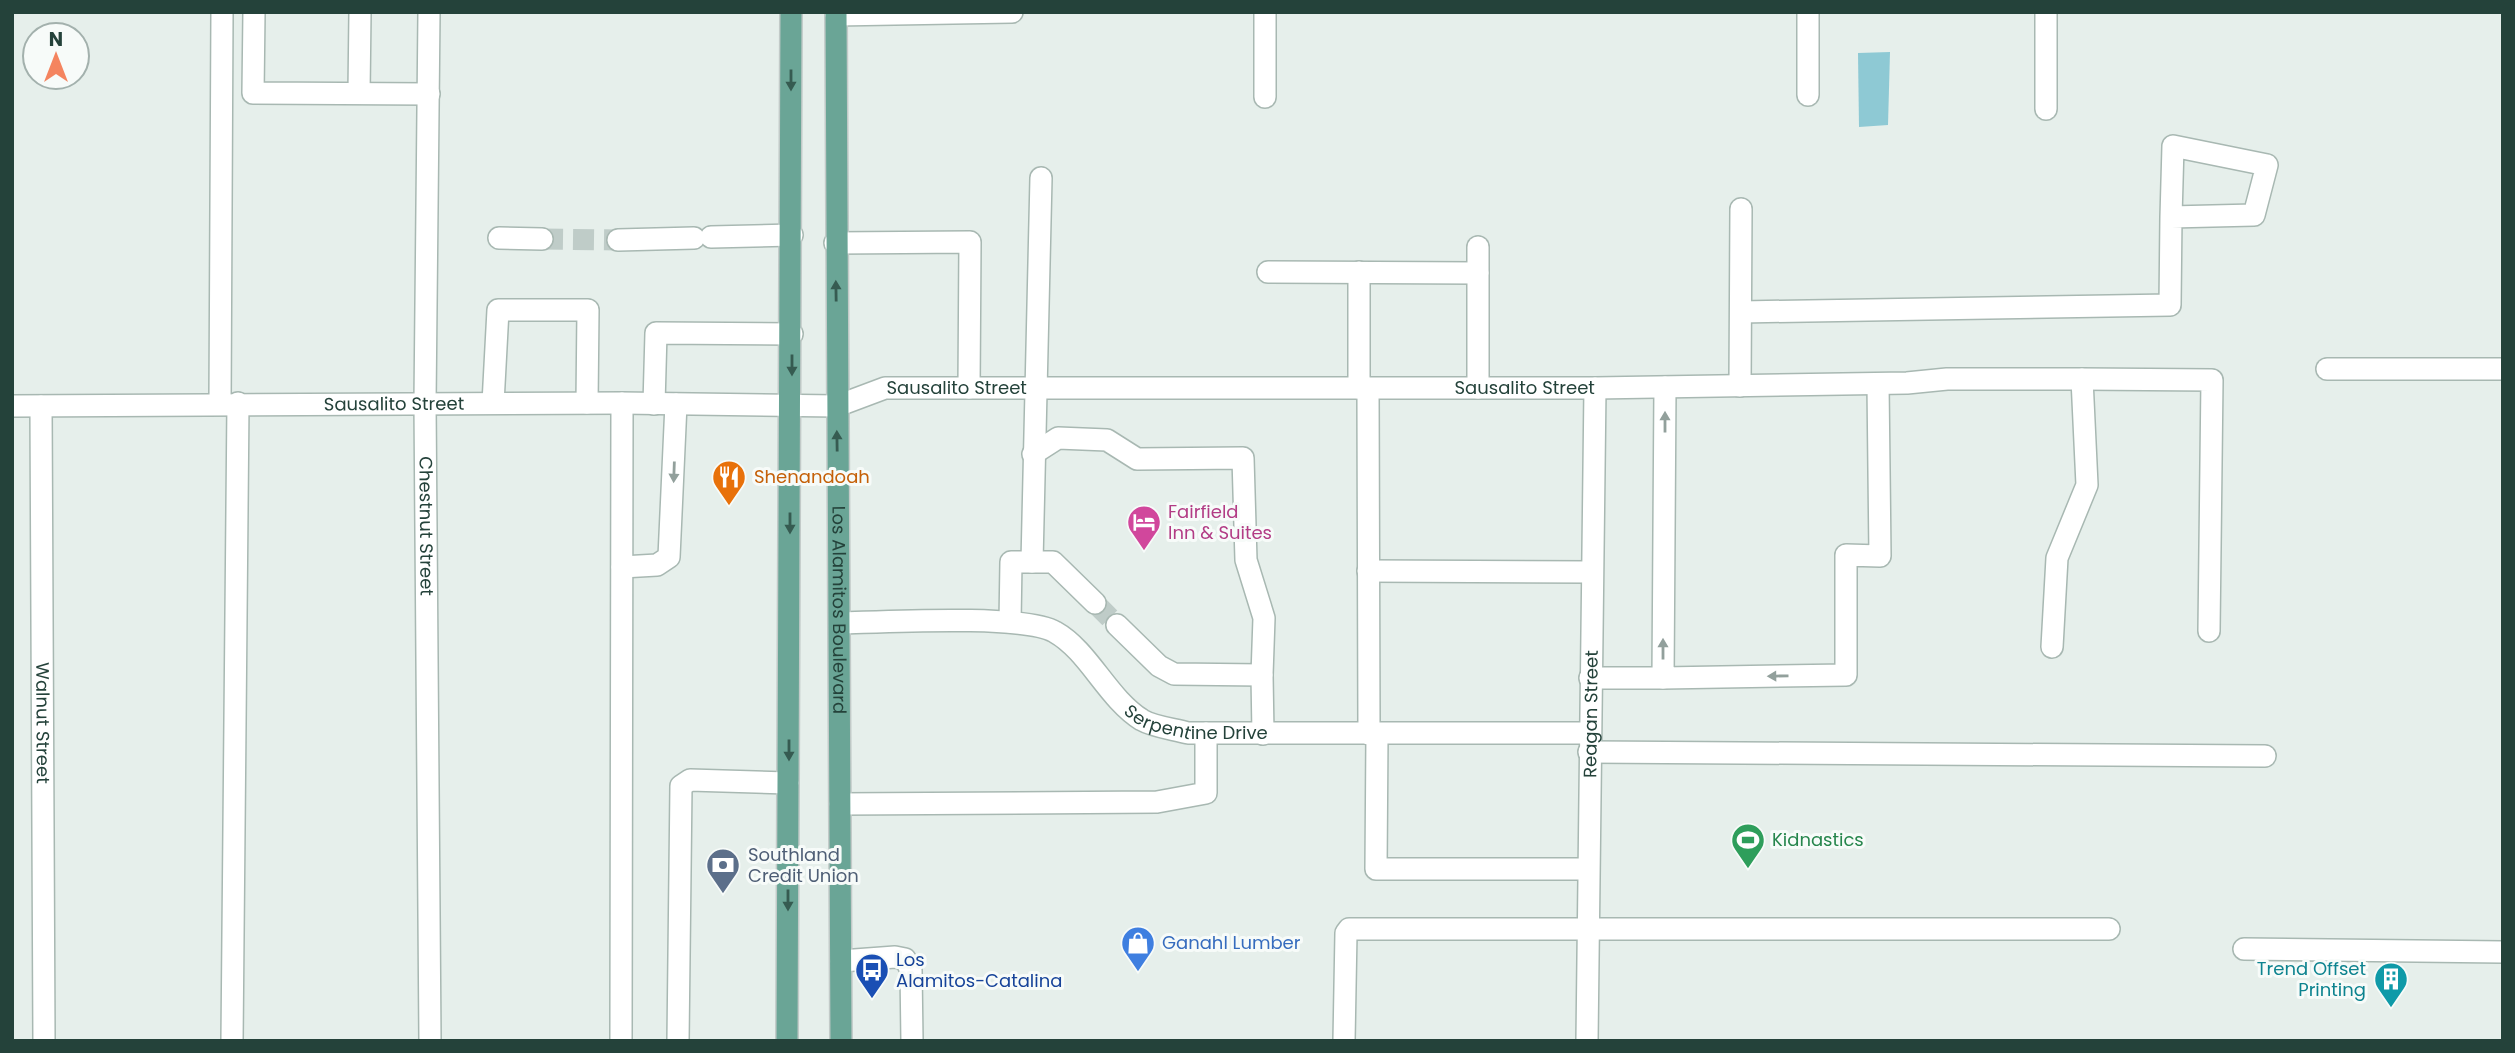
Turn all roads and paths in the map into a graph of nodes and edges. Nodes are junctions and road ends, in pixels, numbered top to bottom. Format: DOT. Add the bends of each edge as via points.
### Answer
graph roads {
  1 [pos="222,12"];
  2 [pos="254,12"];
  3 [pos="360,12"];
  4 [pos="429,12"];
  5 [pos="791,12"];
  6 [pos="1012,12"];
  7 [pos="1265,12"];
  8 [pos="1808,12"];
  9 [pos="2046,12"];
  10 [pos="836,13"];
  11 [pos="359,93"];
  12 [pos="429,94"];
  13 [pos="1808,95"];
  14 [pos="1265,97"];
  15 [pos="2046,109"];
  16 [pos="1041,178"];
  17 [pos="1741,209"];
  18 [pos="2171,217"];
  19 [pos="792,235"];
  20 [pos="499,238"];
  21 [pos="542,239"];
  22 [pos="618,240"];
  23 [pos="835,243"];
  24 [pos="1478,247"];
  25 [pos="1268,272"];
  26 [pos="1359,272"];
  27 [pos="1478,274"];
  28 [pos="1741,312"];
  29 [pos="792,334"];
  30 [pos="2327,369"];
  31 [pos="2503,369"];
  32 [pos="2082,379"];
  33 [pos="1878,384"];
  34 [pos="1740,386"];
  35 [pos="1665,387"];
  36 [pos="969,388"];
  37 [pos="1034,388"];
  38 [pos="1364,388"];
  39 [pos="1478,388"];
  40 [pos="1595,388"];
  41 [pos="425,403"];
  42 [pos="493,403"];
  43 [pos="587,403"];
  44 [pos="622,403"];
  45 [pos="229,404"];
  46 [pos="654,404"];
  47 [pos="676,404"];
  48 [pos="791,405"];
  49 [pos="12,406"];
  50 [pos="41,406"];
  51 [pos="836,406"];
  52 [pos="1033,454"];
  53 [pos="1032,562"];
  54 [pos="622,567"];
  55 [pos="1368,571"];
  56 [pos="1592,572"];
  57 [pos="1095,603"];
  58 [pos="1010,622"];
  59 [pos="841,623"];
  60 [pos="1117,625"];
  61 [pos="2209,631"];
  62 [pos="2052,647"];
  63 [pos="1262,675"];
  64 [pos="1590,678"];
  65 [pos="1663,678"];
  66 [pos="1206,733"];
  67 [pos="1262,734"];
  68 [pos="1373,734"];
  69 [pos="1589,743"];
  70 [pos="2264,756"];
  71 [pos="788,783"];
  72 [pos="840,804"];
  73 [pos="1588,869"];
  74 [pos="1588,929"];
  75 [pos="2109,929"];
  76 [pos="2244,948"];
  77 [pos="2503,953"];
  78 [pos="841,961"];
  79 [pos="44,1041"];
  80 [pos="232,1041"];
  81 [pos="430,1041"];
  82 [pos="621,1041"];
  83 [pos="678,1041"];
  84 [pos="787,1041"];
  85 [pos="841,1041"];
  86 [pos="912,1041"];
  87 [pos="1345,1041"];
  88 [pos="1587,1041"];
  1 -- 45 [label="street"];
  2 -- 11 [label="street" via="253,93"];
  3 -- 11 [label="street"];
  4 -- 12 [label="street, Chestnut Street"];
  5 -- 19 [label="main road, one-way"];
  6 -- 10 [label="street"];
  7 -- 14 [label="street"];
  8 -- 13 [label="street"];
  9 -- 15 [label="street"];
  10 -- 23 [label="main road, Los Alamitos Boulevard"];
  11 -- 12 [label="street"];
  12 -- 41 [label="street, Chestnut Street"];
  16 -- 37 [label="street"];
  17 -- 28 [label="street"];
  18 -- 18 [label="street" via="2254,215 2267,165 2173,146"];
  18 -- 28 [label="street" via="2170,305"];
  19 -- 22 [label="street"];
  19 -- 29 [label="main road"];
  20 -- 21 [label="street"];
  23 -- 36 [label="street" via="970,242"];
  51 -- 23 [label="main road, Los Alamitos Boulevard, one-way"];
  24 -- 27 [label="street"];
  25 -- 26 [label="street"];
  26 -- 27 [label="street"];
  26 -- 38 [label="street"];
  27 -- 39 [label="street"];
  28 -- 34 [label="street"];
  29 -- 46 [label="street" via="656,333"];
  29 -- 48 [label="main road, one-way"];
  30 -- 31 [label="street"];
  32 -- 33 [label="street, Sausalito Street"];
  32 -- 61 [label="street, Sausalito Street" via="2212,380"];
  32 -- 62 [label="street" via="2087,485 2057,558"];
  33 -- 34 [label="street, Sausalito Street"];
  33 -- 65 [label="street, one-way" via="1880,556 1846,555 1846,675"];
  34 -- 35 [label="street, Sausalito Street"];
  35 -- 40 [label="street, Sausalito Street"];
  65 -- 35 [label="street, one-way"];
  36 -- 37 [label="street, Sausalito Street"];
  36 -- 51 [label="street, Sausalito Street" via="885,388"];
  37 -- 38 [label="street, Sausalito Street"];
  37 -- 52 [label="street"];
  38 -- 39 [label="street, Sausalito Street"];
  38 -- 55 [label="street"];
  39 -- 40 [label="street, Sausalito Street"];
  40 -- 56 [label="street, Reagan Street"];
  41 -- 42 [label="street, Sausalito Street"];
  41 -- 45 [label="street, Sausalito Street"];
  41 -- 81 [label="street, Chestnut Street"];
  42 -- 43 [label="street, Sausalito Street"];
  42 -- 43 [label="street" via="498,310 588,310"];
  43 -- 44 [label="street, Sausalito Street"];
  44 -- 46 [label="street, Sausalito Street"];
  44 -- 54 [label="street"];
  45 -- 50 [label="street, Sausalito Street"];
  45 -- 80 [label="street"];
  46 -- 47 [label="street, Sausalito Street"];
  47 -- 48 [label="street, Sausalito Street"];
  47 -- 54 [label="street, one-way" via="670,557 657,565"];
  48 -- 51 [label="street, Sausalito Street"];
  48 -- 71 [label="main road, one-way"];
  49 -- 50 [label="street, Sausalito Street"];
  50 -- 79 [label="street, Walnut Street"];
  59 -- 51 [label="main road, Los Alamitos Boulevard, one-way"];
  52 -- 53 [label="street"];
  52 -- 63 [label="street" via="1058,438 1107,440 1137,459 1243,458 1246,560 1264,618"];
  53 -- 57 [label="street" via="1053,562"];
  53 -- 58 [label="street" via="1011,562"];
  54 -- 82 [label="street"];
  55 -- 56 [label="street"];
  55 -- 68 [label="street"];
  56 -- 64 [label="street, Reagan Street"];
  58 -- 59 [label="street, Serpentine Drive"];
  58 -- 66 [label="street, Serpentine Drive" via="1055,631 1143,721"];
  59 -- 72 [label="main road, Los Alamitos Boulevard"];
  60 -- 63 [label="street" via="1159,666 1174,674"];
  63 -- 67 [label="street"];
  64 -- 65 [label="street"];
  64 -- 69 [label="street, Reagan Street"];
  66 -- 67 [label="street, Serpentine Drive"];
  66 -- 72 [label="street" via="1206,793 1157,802"];
  67 -- 68 [label="street, Serpentine Drive"];
  68 -- 69 [label="street, Serpentine Drive"];
  68 -- 73 [label="street" via="1376,869"];
  69 -- 70 [label="street, Serpentine Drive"];
  69 -- 73 [label="street, Reagan Street"];
  71 -- 83 [label="street" via="690,780 681,786"];
  71 -- 84 [label="main road, one-way"];
  72 -- 78 [label="main road, Los Alamitos Boulevard"];
  73 -- 74 [label="street, Reagan Street"];
  74 -- 75 [label="street"];
  74 -- 87 [label="street" via="1349,929"];
  74 -- 88 [label="street, Reagan Street"];
  76 -- 77 [label="street"];
  78 -- 85 [label="main road, Los Alamitos Boulevard"];
  78 -- 86 [label="street" via="905,959 911,970"];
}
